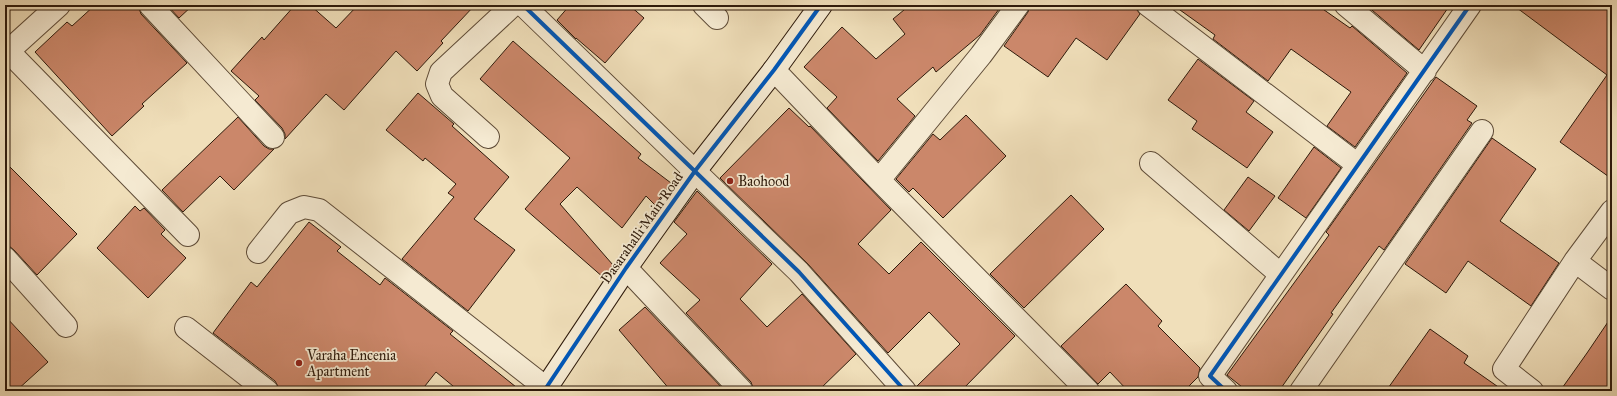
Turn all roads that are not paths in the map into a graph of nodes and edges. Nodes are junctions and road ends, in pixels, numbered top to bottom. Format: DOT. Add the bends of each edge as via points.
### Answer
graph roads {
  1 [pos="60,5"];
  2 [pos="150,5"];
  3 [pos="513,5"];
  4 [pos="523,5"];
  5 [pos="821,5"];
  6 [pos="1018,5"];
  7 [pos="1148,5"];
  8 [pos="1346,5"];
  9 [pos="1470,5"];
  10 [pos="6,52"];
  11 [pos="774,70"];
  12 [pos="1425,71"];
  13 [pos="1482,131"];
  14 [pos="273,137"];
  15 [pos="488,137"];
  16 [pos="1152,163"];
  17 [pos="1358,165"];
  18 [pos="695,171"];
  19 [pos="879,180"];
  20 [pos="1612,211"];
  21 [pos="188,235"];
  22 [pos="258,252"];
  23 [pos="5,258"];
  24 [pos="1575,261"];
  25 [pos="626,268"];
  26 [pos="1280,274"];
  27 [pos="1612,289"];
  28 [pos="66,326"];
  29 [pos="186,328"];
  30 [pos="545,389"];
  31 [pos="267,391"];
  32 [pos="742,391"];
  33 [pos="905,391"];
  34 [pos="1088,391"];
  35 [pos="1226,391"];
  36 [pos="1301,391"];
  37 [pos="1532,391"];
  1 -- 10 [label="street"];
  2 -- 14 [label="street"];
  3 -- 15 [label="street" via="441,72 438,84 442,96"];
  4 -- 18 [label="street"];
  5 -- 11 [label="street, Dasarahalli Main Road"];
  6 -- 19 [label="street" via="981,55"];
  7 -- 17 [label="street"];
  8 -- 12 [label="street"];
  9 -- 12 [label="street"];
  10 -- 21 [label="street"];
  11 -- 18 [label="street, Dasarahalli Main Road"];
  11 -- 19 [label="street"];
  12 -- 17 [label="street"];
  13 -- 36 [label="street"];
  16 -- 26 [label="street"];
  17 -- 26 [label="street"];
  18 -- 25 [label="street, Dasarahalli Main Road"];
  18 -- 33 [label="street" via="799,272"];
  19 -- 34 [label="street"];
  20 -- 24 [label="street"];
  22 -- 30 [label="street" via="289,213 304,207 319,210"];
  23 -- 28 [label="street"];
  24 -- 27 [label="street"];
  24 -- 37 [label="street" via="1504,369"];
  25 -- 30 [label="street, Dasarahalli Main Road"];
  25 -- 32 [label="street"];
  26 -- 35 [label="street" via="1210,376"];
  29 -- 31 [label="street"];
}
